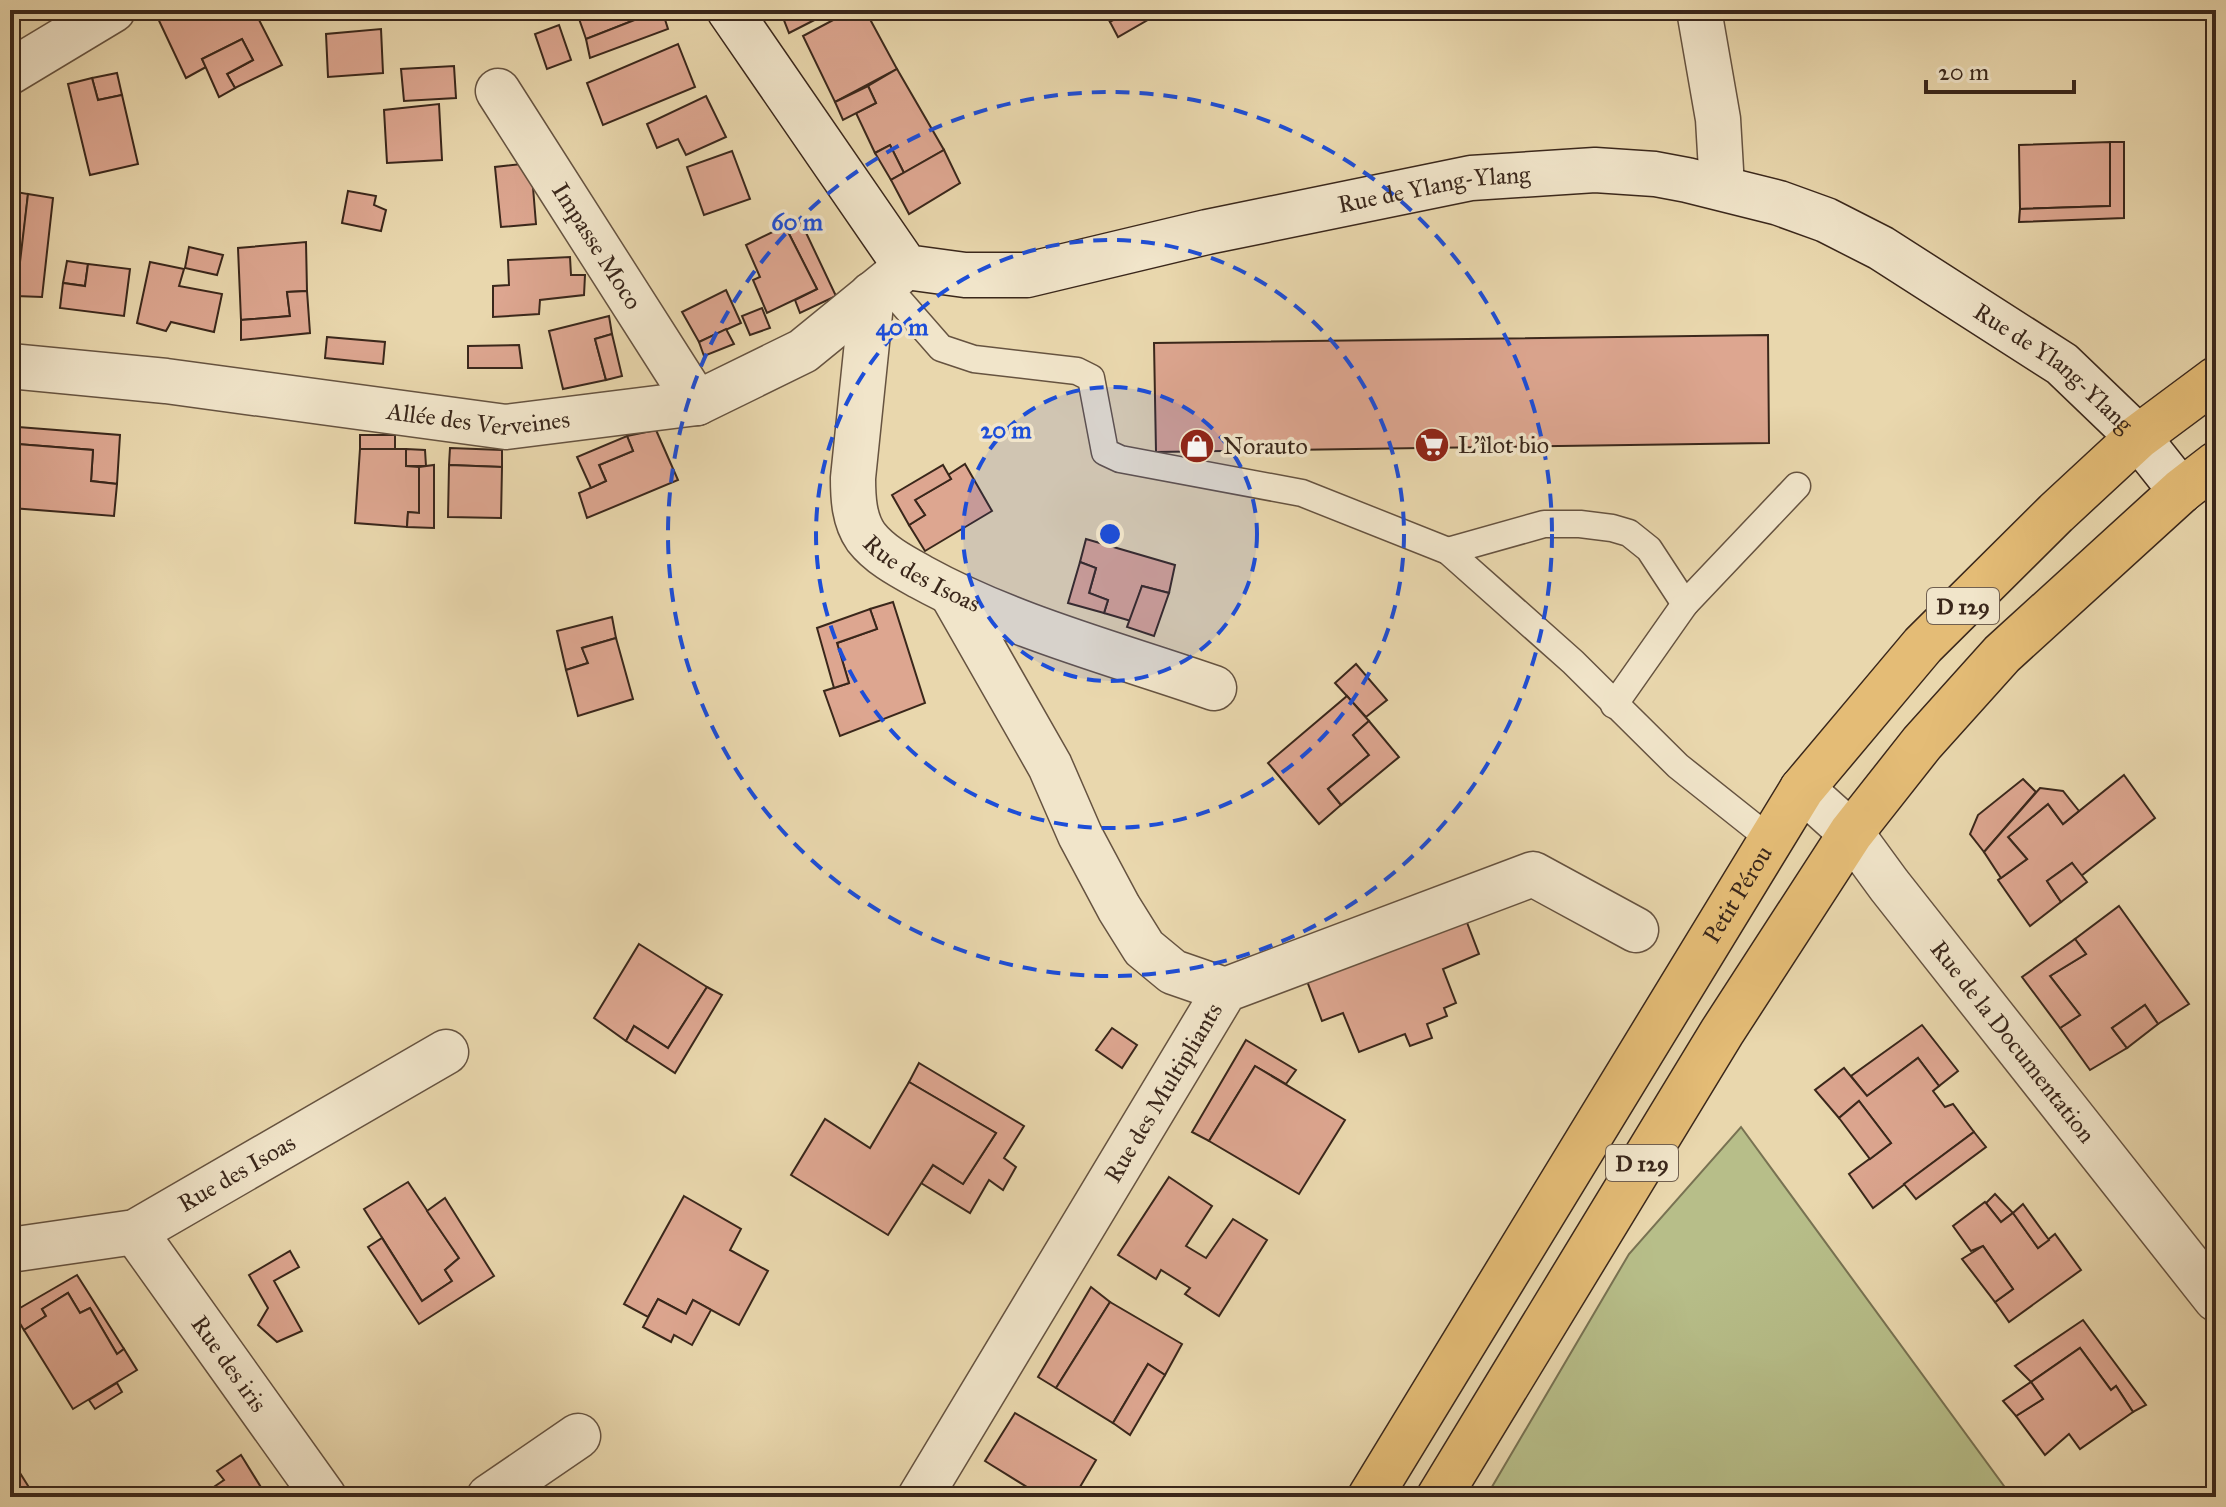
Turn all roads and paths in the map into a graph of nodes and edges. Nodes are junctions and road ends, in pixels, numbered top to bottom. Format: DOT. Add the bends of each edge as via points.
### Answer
graph roads {
  1 [pos="113,10"];
  2 [pos="729,10"];
  3 [pos="1699,10"];
  4 [pos="10,72"];
  5 [pos="498,91"];
  6 [pos="1722,187"];
  7 [pos="888,282"];
  8 [pos="10,366"];
  9 [pos="2216,379"];
  10 [pos="697,403"];
  11 [pos="2138,437"];
  12 [pos="2216,464"];
  13 [pos="1797,486"];
  14 [pos="2181,491"];
  15 [pos="1448,551"];
  16 [pos="952,594"];
  17 [pos="1685,604"];
  18 [pos="1214,688"];
  19 [pos="1614,705"];
  20 [pos="1802,789"];
  21 [pos="1851,833"];
  22 [pos="1771,840"];
  23 [pos="1636,930"];
  24 [pos="1225,990"];
  25 [pos="446,1052"];
  26 [pos="135,1232"];
  27 [pos="10,1250"];
  28 [pos="2216,1299"];
  29 [pos="578,1436"];
  30 [pos="324,1497"];
  31 [pos="489,1497"];
  32 [pos="920,1497"];
  33 [pos="1370,1497"];
  34 [pos="1439,1497"];
  1 -- 4 [label="street"];
  2 -- 7 [label="street"];
  3 -- 6 [label="street" via="1718,119"];
  5 -- 10 [label="street, Impasse Moco"];
  6 -- 7 [label="street, Rue de Ylang-Ylang" via="1595,170 1471,178 1027,275"];
  6 -- 11 [label="street, Rue de Ylang-Ylang" via="1826,220 1881,248 2062,364"];
  7 -- 10 [label="street, Allée des Verveines" via="803,351"];
  7 -- 15 [label="lane" via="941,348 974,359 1077,371 1091,378 1105,452 1302,493"];
  7 -- 16 [label="street, Rue des Isoas" via="853,478 853,504 866,536 891,561"];
  8 -- 10 [label="street, Allée des Verveines" via="166,381 506,427"];
  9 -- 11 [label="highway, Petit Pérou / D 129"];
  11 -- 14 [label="street, Rue de Ylang-Ylang"];
  11 -- 20 [label="highway, Petit Pérou / D 129" via="1923,645"];
  12 -- 14 [label="highway, D 129"];
  13 -- 17 [label="lane"];
  14 -- 21 [label="highway, D 129" via="2002,654"];
  15 -- 17 [label="lane" via="1544,524 1612,528 1629,533 1649,549"];
  15 -- 19 [label="lane"];
  16 -- 18 [label="street, Rue des Isoas"];
  16 -- 24 [label="street" via="1050,766 1080,835 1144,948 1173,972"];
  17 -- 19 [label="lane"];
  19 -- 22 [label="lane" via="1678,766"];
  20 -- 21 [label="street, Rue de la Documentation"];
  20 -- 22 [label="highway, Petit Pérou / D 129"];
  21 -- 28 [label="street, Rue de la Documentation"];
  21 -- 34 [label="highway, D 129" via="1722,1032"];
  22 -- 33 [label="highway, Petit Pérou / D 129"];
  23 -- 24 [label="street, Rue des Multipliants" via="1533,874"];
  24 -- 32 [label="street, Rue des Multipliants"];
  25 -- 26 [label="street, Rue des Isoas"];
  26 -- 27 [label="street, Rue des Isoas"];
  26 -- 30 [label="street, Rue des iris"];
  29 -- 31 [label="street"];
}
